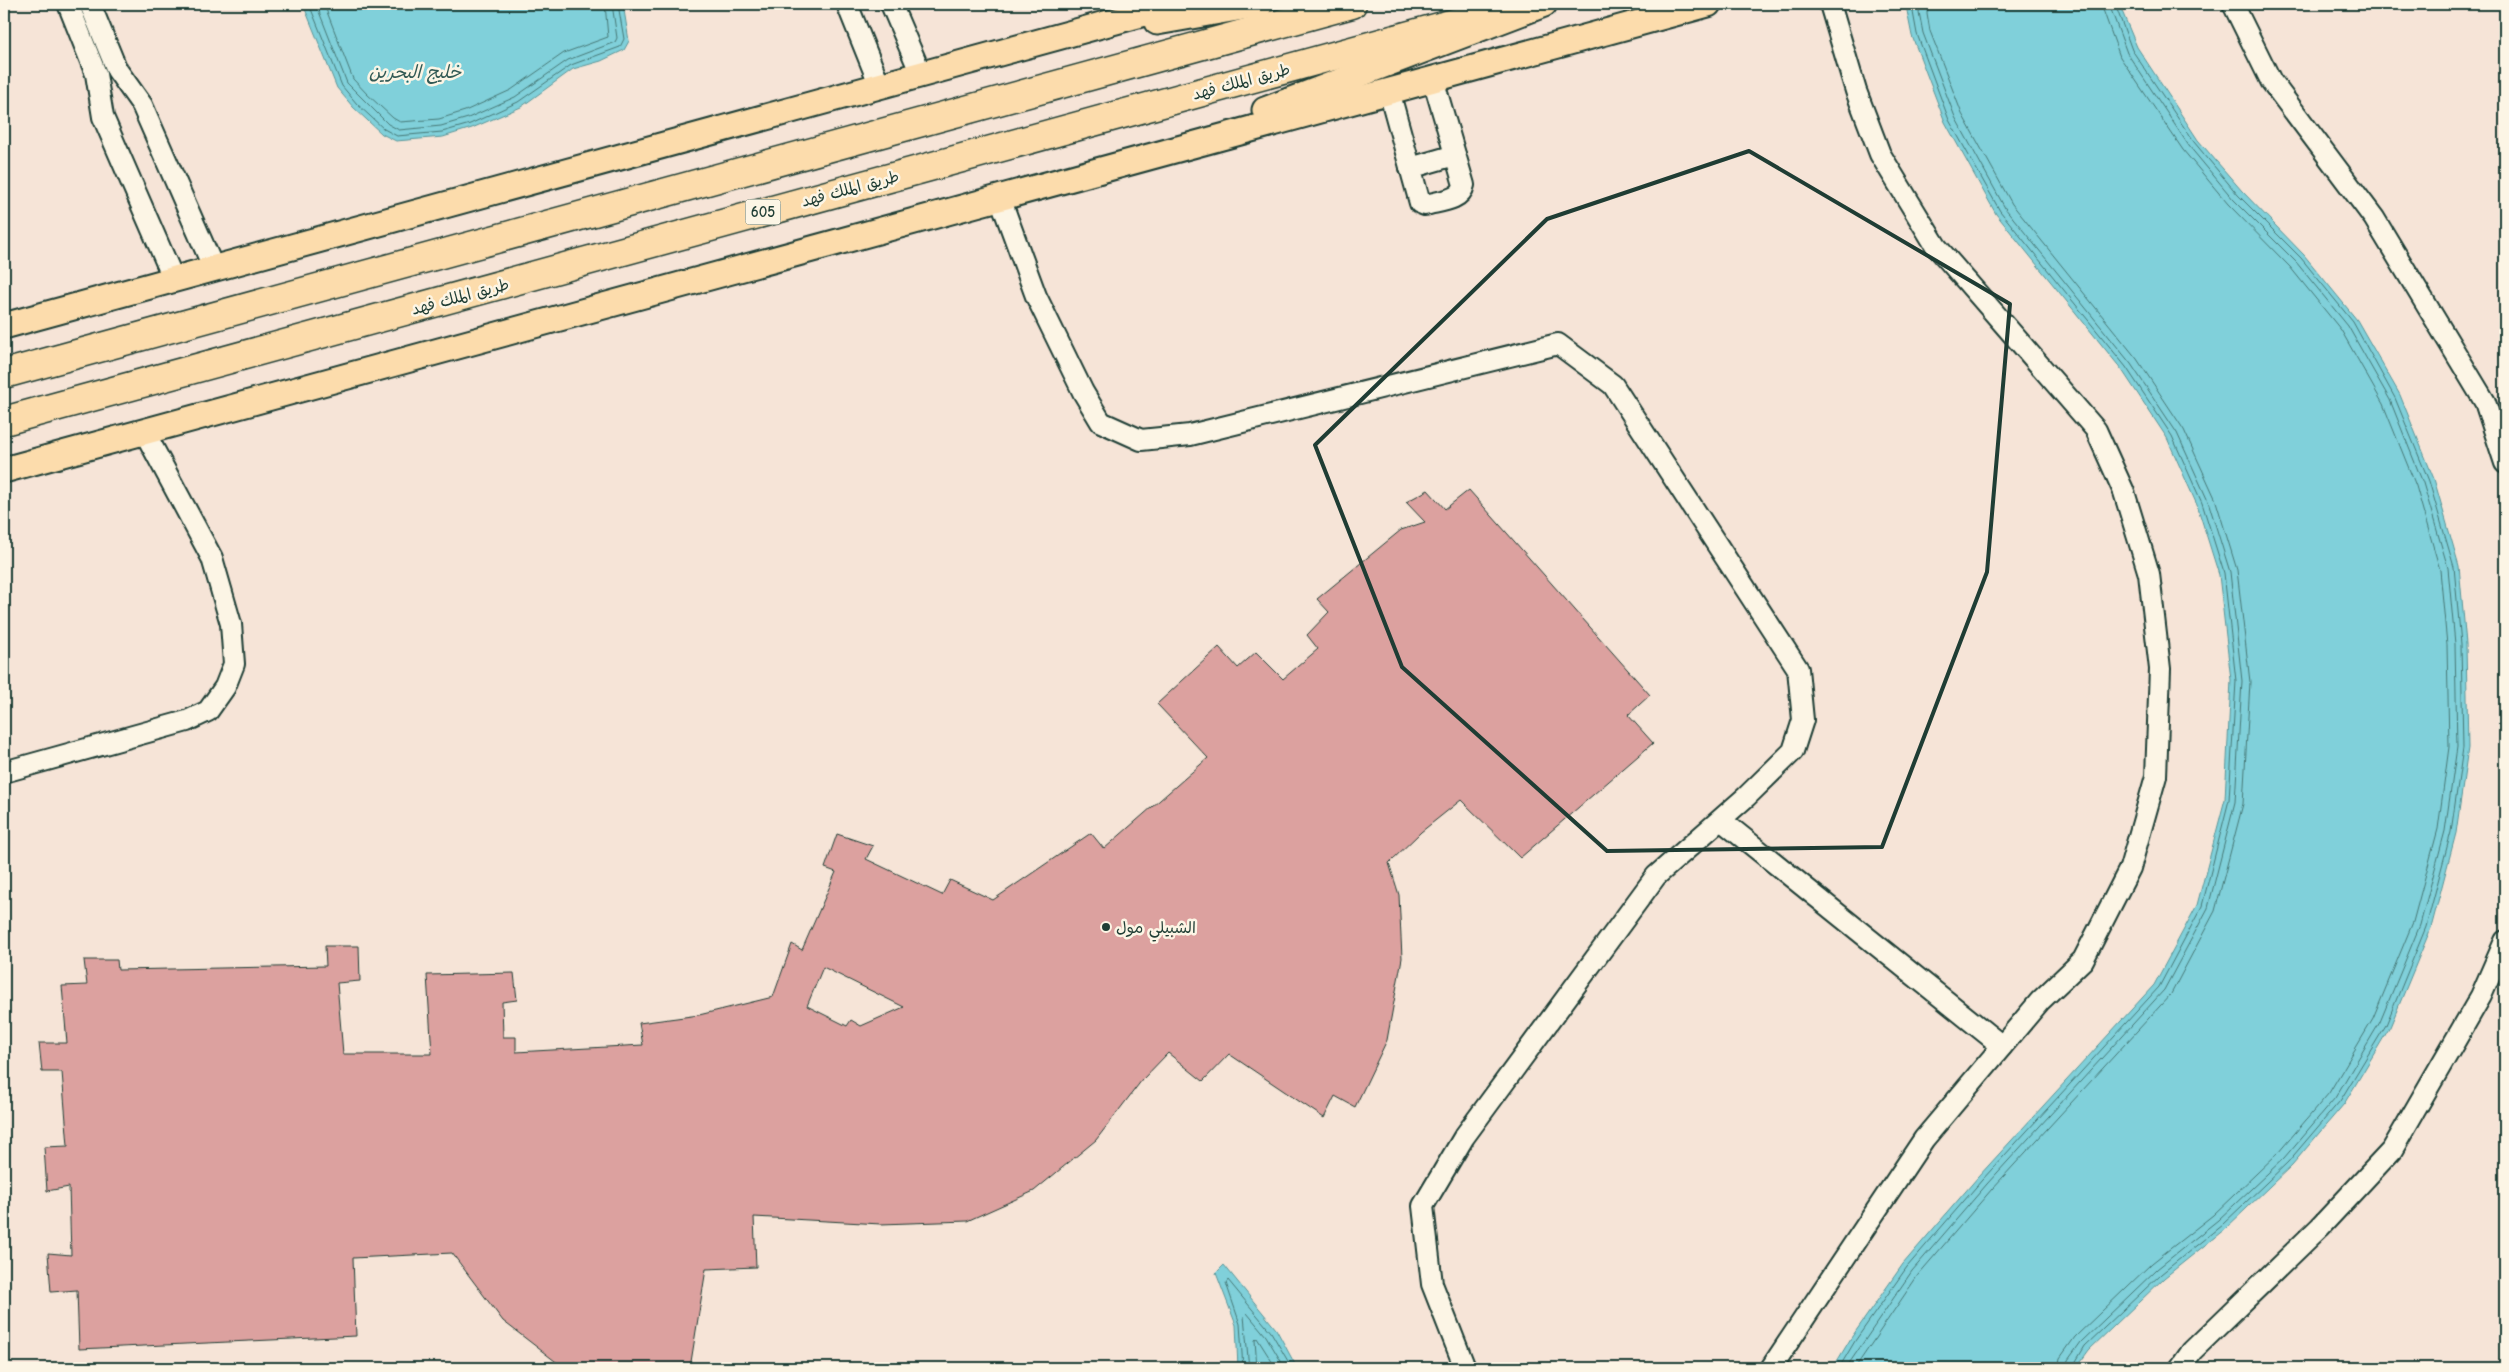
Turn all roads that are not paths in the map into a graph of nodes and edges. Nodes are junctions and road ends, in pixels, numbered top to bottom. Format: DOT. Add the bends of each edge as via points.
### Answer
graph roads {
  1 [pos="68,4"];
  2 [pos="90,4"];
  3 [pos="846,4"];
  4 [pos="891,4"];
  5 [pos="1178,4"];
  6 [pos="1260,4"];
  7 [pos="1352,4"];
  8 [pos="1523,4"];
  9 [pos="1544,4"];
  10 [pos="1708,4"];
  11 [pos="1830,4"];
  12 [pos="2233,4"];
  13 [pos="1026,46"];
  14 [pos="921,74"];
  15 [pos="1433,79"];
  16 [pos="880,86"];
  17 [pos="1389,91"];
  18 [pos="1455,155"];
  19 [pos="1124,164"];
  20 [pos="1410,168"];
  21 [pos="1000,198"];
  22 [pos="214,269"];
  23 [pos="174,280"];
  24 [pos="109,298"];
  25 [pos="4,326"];
  26 [pos="4,339"];
  27 [pos="4,374"];
  28 [pos="4,421"];
  29 [pos="144,431"];
  30 [pos="2505,463"];
  31 [pos="4,470"];
  32 [pos="4,772"];
  33 [pos="1721,820"];
  34 [pos="2505,942"];
  35 [pos="2002,1046"];
  36 [pos="1465,1368"];
  37 [pos="1771,1368"];
  38 [pos="2180,1368"];
  1 -- 23 [label="street" via="96,74 103,117"];
  2 -- 22 [label="street" via="117,70 142,105"];
  3 -- 16 [label="street"];
  4 -- 14 [label="street"];
  5 -- 13 [label="main road"];
  6 -- 13 [label="main road"];
  7 -- 27 [label="highway"];
  8 -- 28 [label="highway, طريق الملك فهد / 605"];
  9 -- 19 [label="main road"];
  10 -- 15 [label="main road"];
  11 -- 35 [label="street" via="1856,91 1880,154 1936,246 2096,430 2124,492 2149,574 2160,669 2156,776 2130,868 2083,960 2040,1002"];
  12 -- 30 [label="street" via="2271,81 2374,218 2485,402"];
  13 -- 14 [label="main road"];
  14 -- 16 [label="main road"];
  15 -- 17 [label="main road"];
  15 -- 18 [label="street"];
  16 -- 22 [label="main road"];
  17 -- 19 [label="main road"];
  17 -- 20 [label="street"];
  18 -- 20 [label="street"];
  18 -- 20 [label="street" via="1464,185 1458,197 1425,205 1420,203"];
  19 -- 21 [label="main road"];
  21 -- 29 [label="main road"];
  21 -- 33 [label="street" via="1036,296 1100,422 1141,440 1190,435 1558,344 1613,385 1798,669 1803,720 1793,751"];
  22 -- 23 [label="main road"];
  23 -- 24 [label="main road"];
  24 -- 25 [label="main road"];
  24 -- 26 [label="main road"];
  29 -- 31 [label="main road"];
  29 -- 32 [label="street" via="212,558 231,624 234,664 225,687 208,711 187,721"];
  33 -- 35 [label="street"];
  33 -- 36 [label="street" via="1656,876 1464,1137 1422,1206 1432,1284"];
  34 -- 38 [label="street" via="2481,996 2392,1150 2320,1227 2192,1351"];
  35 -- 37 [label="street" via="1924,1139"];
}
